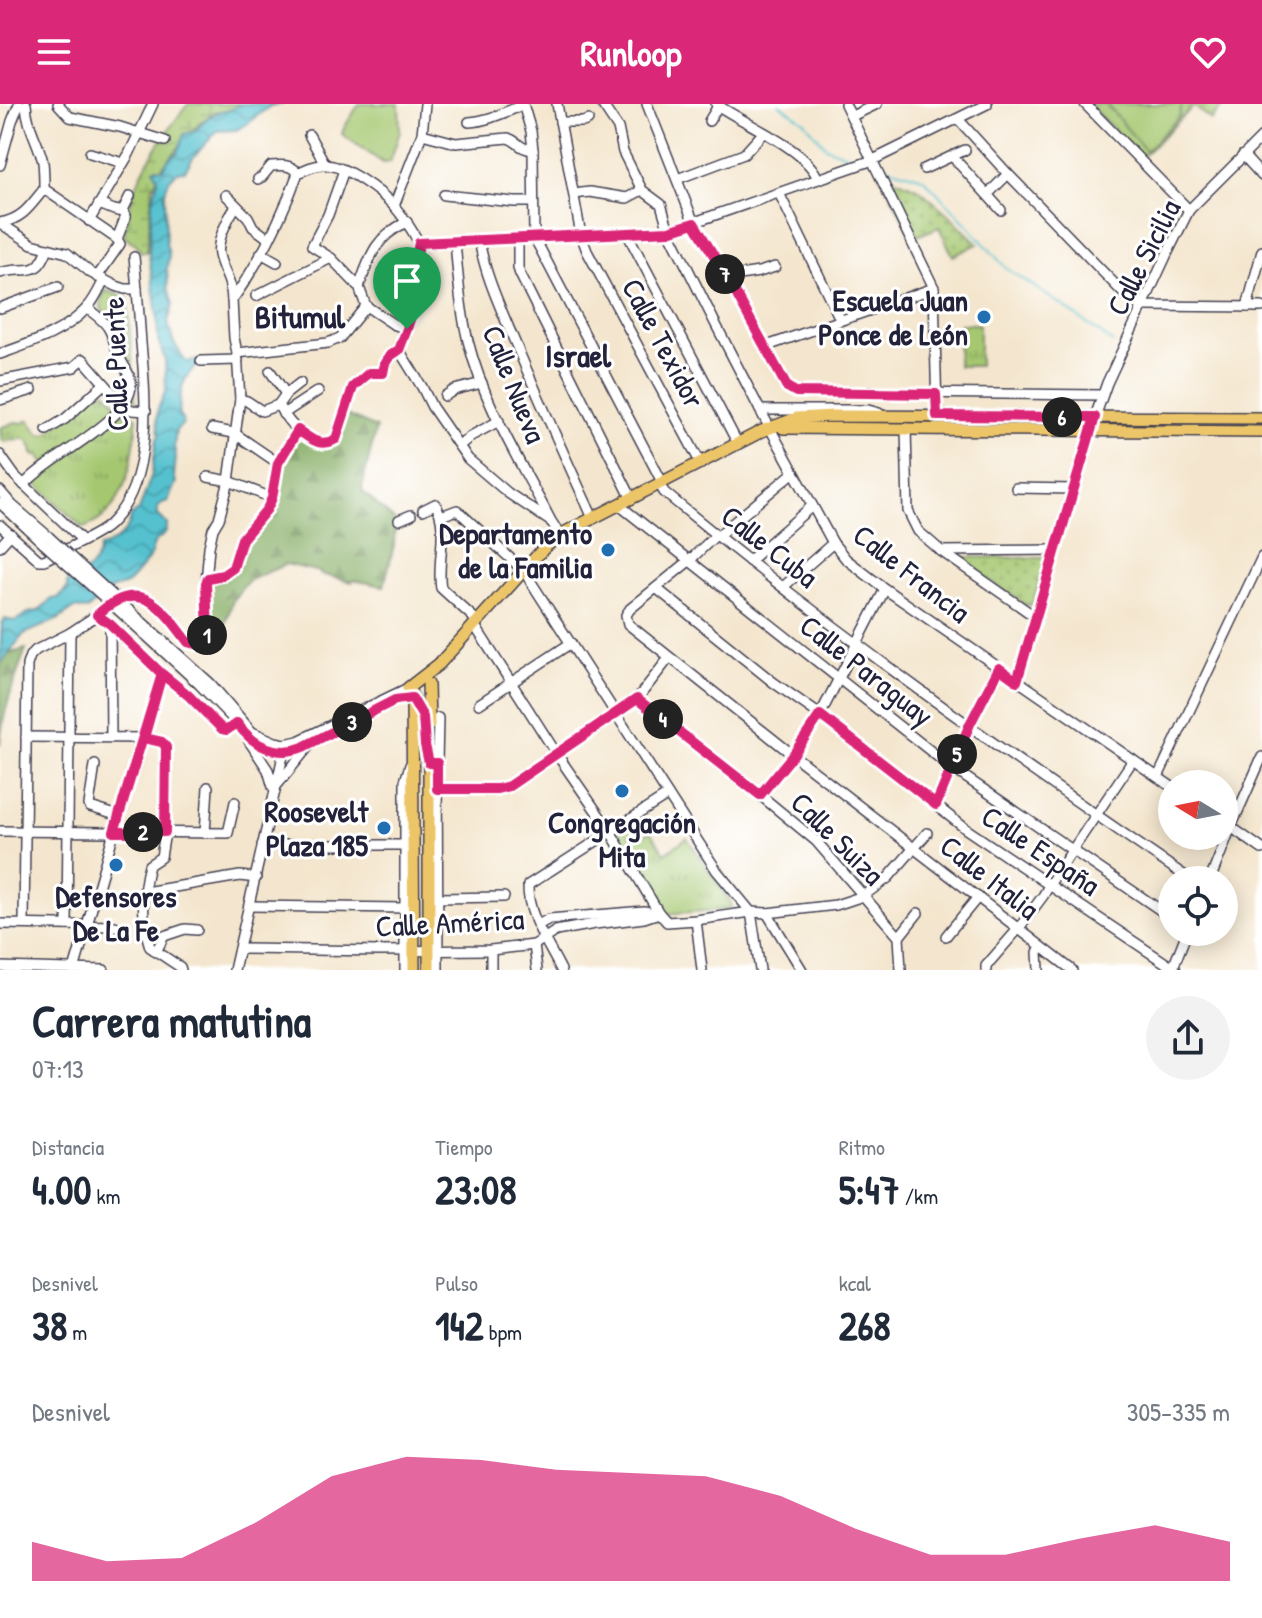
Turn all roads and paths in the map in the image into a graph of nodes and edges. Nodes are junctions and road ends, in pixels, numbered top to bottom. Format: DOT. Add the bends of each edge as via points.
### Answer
graph roads {
  1 [pos="58,104"];
  2 [pos="153,104"];
  3 [pos="425,104"];
  4 [pos="523,104"];
  5 [pos="557,104"];
  6 [pos="602,104"];
  7 [pos="647,104"];
  8 [pos="845,104"];
  9 [pos="877,104"];
  10 [pos="987,104"];
  11 [pos="1085,104"];
  12 [pos="717,105"];
  13 [pos="22,107"];
  14 [pos="852,116"];
  15 [pos="958,119"];
  16 [pos="588,120"];
  17 [pos="709,121"];
  18 [pos="469,122"];
  19 [pos="560,122"];
  20 [pos="763,133"];
  21 [pos="139,134"];
  22 [pos="422,134"];
  23 [pos="309,135"];
  24 [pos="1262,137"];
  25 [pos="165,141"];
  26 [pos="533,150"];
  27 [pos="965,150"];
  28 [pos="90,153"];
  29 [pos="1243,155"];
  30 [pos="952,156"];
  31 [pos="873,160"];
  32 [pos="123,163"];
  33 [pos="325,164"];
  34 [pos="0,165"];
  35 [pos="924,169"];
  36 [pos="344,170"];
  37 [pos="298,173"];
  38 [pos="1008,174"];
  39 [pos="1262,176"];
  40 [pos="258,179"];
  41 [pos="677,179"];
  42 [pos="818,179"];
  43 [pos="44,189"];
  44 [pos="642,190"];
  45 [pos="779,193"];
  46 [pos="574,194"];
  47 [pos="988,194"];
  48 [pos="226,195"];
  49 [pos="444,195"];
  50 [pos="130,196"];
  51 [pos="459,197"];
  52 [pos="533,202"];
  53 [pos="99,204"];
  54 [pos="236,206"];
  55 [pos="394,206"];
  56 [pos="458,209"];
  57 [pos="1001,210"];
  58 [pos="1189,210"];
  59 [pos="124,212"];
  60 [pos="89,221"];
  61 [pos="407,222"];
  62 [pos="0,223"];
  63 [pos="694,223"];
  64 [pos="669,231"];
  65 [pos="627,233"];
  66 [pos="581,235"];
  67 [pos="534,237"];
  68 [pos="518,238"];
  69 [pos="117,239"];
  70 [pos="269,239"];
  71 [pos="479,240"];
  72 [pos="455,242"];
  73 [pos="419,243"];
  74 [pos="48,248"];
  75 [pos="1262,251"];
  76 [pos="261,253"];
  77 [pos="134,257"];
  78 [pos="331,258"];
  79 [pos="277,262"];
  80 [pos="775,267"];
  81 [pos="0,273"];
  82 [pos="727,277"];
  83 [pos="100,279"];
  84 [pos="58,287"];
  85 [pos="359,287"];
  86 [pos="934,288"];
  87 [pos="137,289"];
  88 [pos="256,296"];
  89 [pos="232,300"];
  90 [pos="1,304"];
  91 [pos="366,306"];
  92 [pos="1143,306"];
  93 [pos="1247,307"];
  94 [pos="1262,307"];
  95 [pos="87,308"];
  96 [pos="840,319"];
  97 [pos="407,329"];
  98 [pos="764,347"];
  99 [pos="399,350"];
  100 [pos="0,354"];
  101 [pos="238,356"];
  102 [pos="201,361"];
  103 [pos="270,371"];
  104 [pos="0,381"];
  105 [pos="300,383"];
  106 [pos="482,383"];
  107 [pos="104,384"];
  108 [pos="32,390"];
  109 [pos="318,391"];
  110 [pos="286,394"];
  111 [pos="936,394"];
  112 [pos="1102,395"];
  113 [pos="445,396"];
  114 [pos="240,399"];
  115 [pos="0,400"];
  116 [pos="123,405"];
  117 [pos="281,409"];
  118 [pos="760,410"];
  119 [pos="797,410"];
  120 [pos="146,411"];
  121 [pos="890,416"];
  122 [pos="937,416"];
  123 [pos="1095,417"];
  124 [pos="1262,418"];
  125 [pos="499,421"];
  126 [pos="772,428"];
  127 [pos="906,428"];
  128 [pos="212,429"];
  129 [pos="47,430"];
  130 [pos="298,430"];
  131 [pos="1091,431"];
  132 [pos="1262,432"];
  133 [pos="234,433"];
  134 [pos="738,444"];
  135 [pos="459,446"];
  136 [pos="0,455"];
  137 [pos="278,463"];
  138 [pos="701,464"];
  139 [pos="794,472"];
  140 [pos="208,477"];
  141 [pos="229,481"];
  142 [pos="24,485"];
  143 [pos="660,485"];
  144 [pos="1016,488"];
  145 [pos="1074,489"];
  146 [pos="0,491"];
  147 [pos="272,498"];
  148 [pos="632,499"];
  149 [pos="0,503"];
  150 [pos="619,505"];
  151 [pos="812,506"];
  152 [pos="423,510"];
  153 [pos="411,515"];
  154 [pos="441,516"];
  155 [pos="593,518"];
  156 [pos="399,520"];
  157 [pos="551,521"];
  158 [pos="0,525"];
  159 [pos="11,534"];
  160 [pos="560,535"];
  161 [pos="716,535"];
  162 [pos="82,540"];
  163 [pos="46,541"];
  164 [pos="833,543"];
  165 [pos="0,546"];
  166 [pos="1056,550"];
  167 [pos="941,551"];
  168 [pos="1262,557"];
  169 [pos="689,561"];
  170 [pos="749,561"];
  171 [pos="524,571"];
  172 [pos="208,578"];
  173 [pos="783,587"];
  174 [pos="656,588"];
  175 [pos="885,589"];
  176 [pos="97,615"];
  177 [pos="1037,618"];
  178 [pos="110,624"];
  179 [pos="475,626"];
  180 [pos="70,633"];
  181 [pos="856,642"];
  182 [pos="571,643"];
  183 [pos="669,658"];
  184 [pos="439,664"];
  185 [pos="999,668"];
  186 [pos="162,674"];
  187 [pos="838,678"];
  188 [pos="1017,681"];
  189 [pos="510,682"];
  190 [pos="428,684"];
  191 [pos="410,693"];
  192 [pos="637,699"];
  193 [pos="479,704"];
  194 [pos="617,713"];
  195 [pos="820,715"];
  196 [pos="438,718"];
  197 [pos="239,722"];
  198 [pos="969,727"];
  199 [pos="245,734"];
  200 [pos="26,737"];
  201 [pos="68,737"];
  202 [pos="111,737"];
  203 [pos="144,738"];
  204 [pos="313,742"];
  205 [pos="284,748"];
  206 [pos="556,753"];
  207 [pos="413,754"];
  208 [pos="793,755"];
  209 [pos="1262,757"];
  210 [pos="1133,760"];
  211 [pos="433,763"];
  212 [pos="95,765"];
  213 [pos="952,768"];
  214 [pos="1161,770"];
  215 [pos="1158,777"];
  216 [pos="208,787"];
  217 [pos="437,789"];
  218 [pos="274,790"];
  219 [pos="668,795"];
  220 [pos="760,795"];
  221 [pos="235,802"];
  222 [pos="1238,803"];
  223 [pos="936,805"];
  224 [pos="119,816"];
  225 [pos="1097,816"];
  226 [pos="0,831"];
  227 [pos="25,831"];
  228 [pos="67,831"];
  229 [pos="610,831"];
  230 [pos="114,832"];
  231 [pos="165,832"];
  232 [pos="1238,832"];
  233 [pos="205,833"];
  234 [pos="927,833"];
  235 [pos="262,845"];
  236 [pos="404,845"];
  237 [pos="915,849"];
  238 [pos="1262,849"];
  239 [pos="1073,851"];
  240 [pos="1170,866"];
  241 [pos="256,878"];
  242 [pos="1050,885"];
  243 [pos="145,892"];
  244 [pos="863,896"];
  245 [pos="504,897"];
  246 [pos="978,897"];
  247 [pos="437,898"];
  248 [pos="249,906"];
  249 [pos="405,908"];
  250 [pos="1158,909"];
  251 [pos="751,912"];
  252 [pos="659,913"];
  253 [pos="767,913"];
  254 [pos="918,913"];
  255 [pos="696,920"];
  256 [pos="0,924"];
  257 [pos="24,924"];
  258 [pos="67,925"];
  259 [pos="87,925"];
  260 [pos="538,925"];
  261 [pos="115,926"];
  262 [pos="1019,928"];
  263 [pos="197,930"];
  264 [pos="946,936"];
  265 [pos="899,937"];
  266 [pos="538,942"];
  267 [pos="1182,946"];
  268 [pos="1041,947"];
  269 [pos="239,949"];
  270 [pos="491,950"];
  271 [pos="409,951"];
  272 [pos="434,951"];
  273 [pos="156,952"];
  274 [pos="0,967"];
  275 [pos="536,968"];
  276 [pos="74,969"];
  277 [pos="1173,969"];
  278 [pos="104,970"];
  279 [pos="181,970"];
  280 [pos="234,970"];
  281 [pos="405,970"];
  282 [pos="414,970"];
  283 [pos="429,970"];
  284 [pos="438,970"];
  285 [pos="491,970"];
  286 [pos="561,970"];
  287 [pos="702,970"];
  288 [pos="760,970"];
  289 [pos="802,970"];
  290 [pos="901,970"];
  291 [pos="986,970"];
  292 [pos="1039,970"];
  293 [pos="1072,970"];
  1 -- 21 [label="street" via="70,117 92,117"];
  2 -- 21 [label="street"];
  3 -- 22 [label="street"];
  4 -- 18 [label="street" via="485,121"];
  4 -- 26 [label="street, Calle Cuba"];
  5 -- 19 [label="street, Calle Texidor"];
  6 -- 44 [label="street, Calle Francia" via="618,128 623,152"];
  7 -- 41 [label="street"];
  8 -- 14 [label="street"];
  9 -- 14 [label="street"];
  10 -- 15 [label="street"];
  11 -- 58 [label="street"];
  12 -- 17 [label="street"];
  12 -- 20 [label="street"];
  13 -- 34 [label="street"];
  13 -- 43 [label="street" via="43,162"];
  14 -- 31 [label="street"];
  15 -- 31 [label="street"];
  15 -- 38 [label="street"];
  16 -- 19 [label="street"];
  19 -- 46 [label="street, Calle Texidor"];
  20 -- 41 [label="street" via="744,154"];
  20 -- 42 [label="street" via="801,156"];
  21 -- 25 [label="street"];
  21 -- 32 [label="street"];
  22 -- 26 [label="street" via="456,143 508,138 517,150"];
  22 -- 55 [label="street"];
  23 -- 33 [label="street"];
  24 -- 29 [label="street, Calle Sicilia"];
  26 -- 52 [label="street, Calle Cuba"];
  27 -- 30 [label="street"];
  28 -- 32 [label="street"];
  29 -- 39 [label="street"];
  29 -- 58 [label="street, Calle Sicilia"];
  30 -- 35 [label="street"];
  30 -- 47 [label="street"];
  31 -- 42 [label="street"];
  31 -- 86 [label="street"];
  32 -- 53 [label="street"];
  33 -- 36 [label="street"];
  33 -- 37 [label="street"];
  36 -- 55 [label="street"];
  36 -- 78 [label="street" via="312,246"];
  37 -- 40 [label="street" via="292,167 271,166"];
  37 -- 70 [label="street"];
  38 -- 47 [label="street"];
  38 -- 92 [label="street" via="1133,303"];
  41 -- 63 [label="street"];
  42 -- 45 [label="street"];
  43 -- 60 [label="street"];
  43 -- 62 [label="street" via="22,215"];
  44 -- 46 [label="street" via="627,198"];
  44 -- 64 [label="street, Calle Francia" via="661,204"];
  45 -- 63 [label="street"];
  45 -- 96 [label="street"];
  46 -- 66 [label="street, Calle Texidor"];
  47 -- 57 [label="street"];
  48 -- 54 [label="street"];
  49 -- 51 [label="street"];
  50 -- 59 [label="street"];
  51 -- 52 [label="street"];
  51 -- 56 [label="street"];
  52 -- 67 [label="street, Calle Cuba"];
  53 -- 59 [label="street"];
  53 -- 60 [label="street"];
  54 -- 70 [label="street"];
  54 -- 89 [label="street" via="218,248"];
  55 -- 61 [label="street"];
  58 -- 92 [label="street, Calle Sicilia"];
  59 -- 69 [label="street"];
  60 -- 69 [label="street"];
  61 -- 73 [label="street"];
  61 -- 85 [label="street" via="373,249"];
  62 -- 74 [label="street"];
  63 -- 64 [label="street"];
  63 -- 82 [label="street"];
  64 -- 65 [label="street"];
  64 -- 118 [label="street, Calle Francia"];
  65 -- 66 [label="street"];
  65 -- 134 [label="street"];
  66 -- 67 [label="street"];
  66 -- 138 [label="street, Calle Texidor"];
  67 -- 68 [label="street"];
  67 -- 143 [label="street, Calle Cuba"];
  68 -- 71 [label="street"];
  68 -- 148 [label="street" via="520,274"];
  69 -- 83 [label="street" via="120,244"];
  70 -- 76 [label="street"];
  71 -- 72 [label="street"];
  71 -- 155 [label="street" via="495,299"];
  72 -- 73 [label="street"];
  72 -- 106 [label="street, Calle Nueva" via="465,323"];
  73 -- 97 [label="street" via="419,290"];
  74 -- 81 [label="street" via="44,261 33,270"];
  74 -- 83 [label="street" via="67,253"];
  75 -- 93 [label="street"];
  76 -- 79 [label="street"];
  76 -- 89 [label="street"];
  77 -- 87 [label="street, Calle Puente"];
  78 -- 85 [label="street"];
  78 -- 88 [label="street"];
  80 -- 82 [label="street"];
  82 -- 98 [label="street"];
  83 -- 87 [label="street"];
  83 -- 95 [label="street"];
  84 -- 90 [label="street"];
  85 -- 91 [label="street"];
  86 -- 96 [label="street"];
  86 -- 111 [label="street"];
  87 -- 120 [label="street, Calle Puente"];
  89 -- 101 [label="street"];
  91 -- 97 [label="street"];
  91 -- 101 [label="street" via="340,338 328,343"];
  92 -- 93 [label="street"];
  92 -- 112 [label="street, Calle Sicilia"];
  93 -- 94 [label="street"];
  95 -- 100 [label="street" via="55,333"];
  95 -- 116 [label="street" via="109,327 131,382"];
  96 -- 98 [label="street"];
  97 -- 99 [label="street"];
  98 -- 111 [label="street" via="787,387 796,392"];
  99 -- 130 [label="street" via="385,363 383,373 369,373 353,387 333,442 318,443"];
  99 -- 135 [label="street"];
  101 -- 102 [label="street"];
  101 -- 114 [label="street"];
  103 -- 110 [label="street"];
  104 -- 107 [label="street" via="74,367 83,359"];
  105 -- 110 [label="street"];
  106 -- 113 [label="street"];
  106 -- 125 [label="street, Calle Nueva"];
  107 -- 116 [label="street"];
  107 -- 129 [label="street"];
  108 -- 115 [label="street"];
  109 -- 117 [label="street"];
  110 -- 117 [label="street"];
  111 -- 112 [label="street"];
  111 -- 122 [label="street"];
  112 -- 123 [label="street, Calle Sicilia"];
  114 -- 117 [label="street" via="262,411"];
  114 -- 133 [label="street"];
  116 -- 120 [label="street"];
  116 -- 142 [label="street" via="95,433"];
  117 -- 130 [label="street"];
  118 -- 119 [label="street"];
  118 -- 126 [label="street, Calle Francia"];
  119 -- 121 [label="street" via="868,410"];
  119 -- 126 [label="street" via="776,418"];
  120 -- 162 [label="street, Calle Puente" via="131,493 107,527"];
  121 -- 122 [label="main road"];
  121 -- 126 [label="main road" via="797,418"];
  122 -- 123 [label="main road"];
  123 -- 124 [label="main road"];
  123 -- 131 [label="street"];
  125 -- 135 [label="street"];
  125 -- 157 [label="street, Calle Nueva"];
  126 -- 127 [label="main road"];
  126 -- 134 [label="main road"];
  126 -- 139 [label="street, Calle Francia"];
  127 -- 131 [label="main road"];
  127 -- 167 [label="street" via="908,511 918,531"];
  128 -- 133 [label="street"];
  130 -- 137 [label="street"];
  131 -- 132 [label="main road"];
  131 -- 145 [label="street"];
  133 -- 137 [label="street"];
  133 -- 141 [label="street"];
  134 -- 138 [label="main road"];
  135 -- 157 [label="street" via="508,493"];
  136 -- 142 [label="street"];
  137 -- 147 [label="street"];
  138 -- 143 [label="main road"];
  139 -- 151 [label="street, Calle Francia"];
  139 -- 161 [label="street"];
  140 -- 141 [label="street"];
  141 -- 147 [label="street"];
  141 -- 172 [label="street" via="209,547"];
  142 -- 162 [label="street"];
  143 -- 148 [label="main road"];
  143 -- 161 [label="street, Calle Cuba"];
  144 -- 145 [label="street"];
  145 -- 166 [label="street"];
  146 -- 163 [label="street"];
  147 -- 172 [label="street" via="242,539 233,568"];
  148 -- 150 [label="main road"];
  149 -- 163 [label="street"];
  150 -- 155 [label="main road"];
  150 -- 169 [label="street, Calle Paraguay"];
  151 -- 164 [label="street, Calle Francia"];
  151 -- 170 [label="street"];
  152 -- 154 [label="street" via="435,504"];
  153 -- 156 [label="street"];
  154 -- 171 [label="street" via="457,510"];
  154 -- 179 [label="street" via="441,588 474,618"];
  155 -- 160 [label="main road"];
  157 -- 160 [label="street, Calle Nueva"];
  158 -- 159 [label="street"];
  159 -- 162 [label="street, Calle Puente" via="39,560"];
  159 -- 165 [label="street"];
  160 -- 171 [label="main road"];
  161 -- 169 [label="street"];
  161 -- 170 [label="street, Calle Cuba"];
  163 -- 197 [label="street, bridge"];
  164 -- 173 [label="street"];
  164 -- 175 [label="street, Calle Francia"];
  166 -- 167 [label="street"];
  166 -- 177 [label="street"];
  167 -- 177 [label="street"];
  168 -- 214 [label="street"];
  169 -- 174 [label="street"];
  169 -- 187 [label="street, Calle Paraguay"];
  170 -- 173 [label="street, Calle Cuba"];
  171 -- 179 [label="main road"];
  171 -- 182 [label="street"];
  172 -- 176 [label="street" via="208,634 197,644 188,642 162,608 147,598 125,598"];
  173 -- 181 [label="street, Calle Cuba"];
  174 -- 183 [label="street, Calle Italia" via="626,615 629,626"];
  174 -- 195 [label="street, Calle España"];
  175 -- 181 [label="street"];
  175 -- 185 [label="street, Calle Francia"];
  176 -- 178 [label="street"];
  176 -- 180 [label="street"];
  177 -- 188 [label="street"];
  178 -- 186 [label="street"];
  178 -- 202 [label="street"];
  179 -- 184 [label="main road"];
  179 -- 189 [label="street"];
  180 -- 200 [label="street" via="30,656"];
  180 -- 201 [label="street"];
  181 -- 187 [label="street"];
  181 -- 198 [label="street, Calle Cuba"];
  182 -- 189 [label="street"];
  182 -- 194 [label="street"];
  183 -- 192 [label="street"];
  183 -- 208 [label="street, Calle Italia"];
  184 -- 190 [label="main road"];
  184 -- 191 [label="main road"];
  185 -- 188 [label="street, Calle Francia"];
  185 -- 198 [label="street"];
  186 -- 197 [label="street" via="222,729"];
  186 -- 203 [label="street"];
  187 -- 195 [label="street"];
  187 -- 213 [label="street, Calle Paraguay"];
  188 -- 210 [label="street, Calle Francia"];
  189 -- 193 [label="street"];
  189 -- 206 [label="street"];
  190 -- 191 [label="main road"];
  190 -- 211 [label="main road"];
  191 -- 204 [label="street"];
  191 -- 205 [label="street"];
  191 -- 207 [label="main road"];
  191 -- 211 [label="main road" via="423,717"];
  192 -- 194 [label="street"];
  192 -- 220 [label="street, Calle Suiza"];
  194 -- 206 [label="street"];
  194 -- 219 [label="street"];
  195 -- 208 [label="street"];
  195 -- 223 [label="street, Calle España"];
  196 -- 211 [label="street"];
  197 -- 199 [label="street"];
  197 -- 205 [label="street"];
  198 -- 213 [label="street"];
  198 -- 225 [label="street, Calle Cuba"];
  199 -- 205 [label="street" via="257,745"];
  199 -- 218 [label="street"];
  200 -- 201 [label="street"];
  200 -- 227 [label="street"];
  201 -- 202 [label="street"];
  201 -- 228 [label="street"];
  202 -- 203 [label="street"];
  203 -- 224 [label="street"];
  203 -- 231 [label="street" via="166,747"];
  204 -- 205 [label="street" via="295,750"];
  204 -- 218 [label="street"];
  205 -- 218 [label="street"];
  206 -- 217 [label="street" via="509,786"];
  206 -- 229 [label="street"];
  207 -- 236 [label="street" via="405,781"];
  207 -- 271 [label="main road"];
  208 -- 220 [label="street"];
  208 -- 237 [label="street, Calle Italia"];
  209 -- 222 [label="street"];
  210 -- 215 [label="street, Calle Francia"];
  210 -- 225 [label="street"];
  211 -- 217 [label="street"];
  211 -- 272 [label="main road"];
  212 -- 224 [label="street" via="89,805"];
  213 -- 223 [label="street"];
  213 -- 239 [label="street, Calle Paraguay"];
  216 -- 233 [label="street"];
  217 -- 247 [label="street"];
  218 -- 235 [label="street"];
  219 -- 229 [label="street"];
  219 -- 251 [label="street" via="717,871"];
  220 -- 244 [label="street, Calle Suiza" via="816,841"];
  221 -- 233 [label="street" via="228,833"];
  223 -- 242 [label="street, Calle España"];
  224 -- 230 [label="street"];
  225 -- 239 [label="street"];
  225 -- 240 [label="street, Calle Cuba"];
  226 -- 227 [label="street"];
  227 -- 228 [label="street"];
  227 -- 257 [label="street"];
  228 -- 230 [label="street"];
  228 -- 258 [label="street"];
  229 -- 252 [label="street"];
  229 -- 260 [label="street" via="528,885"];
  230 -- 231 [label="street"];
  230 -- 259 [label="street"];
  231 -- 233 [label="street"];
  231 -- 243 [label="street" via="161,857 149,865"];
  232 -- 238 [label="street"];
  234 -- 237 [label="street, Calle América"];
  235 -- 236 [label="street"];
  235 -- 241 [label="street"];
  236 -- 249 [label="street"];
  237 -- 244 [label="street, Calle América"];
  237 -- 246 [label="street, Calle Italia"];
  239 -- 242 [label="street"];
  239 -- 250 [label="street, Calle Paraguay"];
  241 -- 243 [label="street"];
  241 -- 248 [label="street"];
  242 -- 262 [label="street"];
  242 -- 277 [label="street, Calle España"];
  243 -- 273 [label="street" via="143,918"];
  244 -- 253 [label="street, Calle América" via="836,905"];
  244 -- 265 [label="street, Calle Suiza"];
  245 -- 247 [label="street"];
  246 -- 262 [label="street, Calle Italia"];
  246 -- 264 [label="street"];
  247 -- 272 [label="street"];
  248 -- 249 [label="street"];
  248 -- 269 [label="street"];
  249 -- 271 [label="street"];
  251 -- 253 [label="street, Calle América"];
  251 -- 255 [label="street, Calle América"];
  251 -- 288 [label="street"];
  252 -- 255 [label="street, Calle América" via="667,922"];
  252 -- 260 [label="street, Calle América" via="549,919"];
  252 -- 266 [label="street, Calle América" via="556,931"];
  253 -- 289 [label="street"];
  254 -- 265 [label="street"];
  255 -- 287 [label="street"];
  256 -- 257 [label="street"];
  257 -- 258 [label="street"];
  258 -- 259 [label="street"];
  259 -- 261 [label="street"];
  259 -- 276 [label="street"];
  260 -- 266 [label="street"];
  262 -- 268 [label="street, Calle Italia"];
  262 -- 291 [label="street"];
  263 -- 273 [label="street" via="164,936"];
  265 -- 290 [label="street"];
  266 -- 270 [label="street, Calle América"];
  266 -- 275 [label="street"];
  266 -- 286 [label="street"];
  267 -- 277 [label="street"];
  268 -- 292 [label="street"];
  268 -- 293 [label="street, Calle Italia"];
  269 -- 271 [label="street, Calle América"];
  269 -- 280 [label="street"];
  270 -- 272 [label="street, Calle América"];
  270 -- 285 [label="street"];
  271 -- 272 [label="street, Calle América"];
  271 -- 281 [label="street"];
  271 -- 282 [label="main road"];
  272 -- 283 [label="main road"];
  272 -- 284 [label="street"];
  273 -- 279 [label="street"];
  274 -- 276 [label="street"];
  276 -- 278 [label="street"];
}
